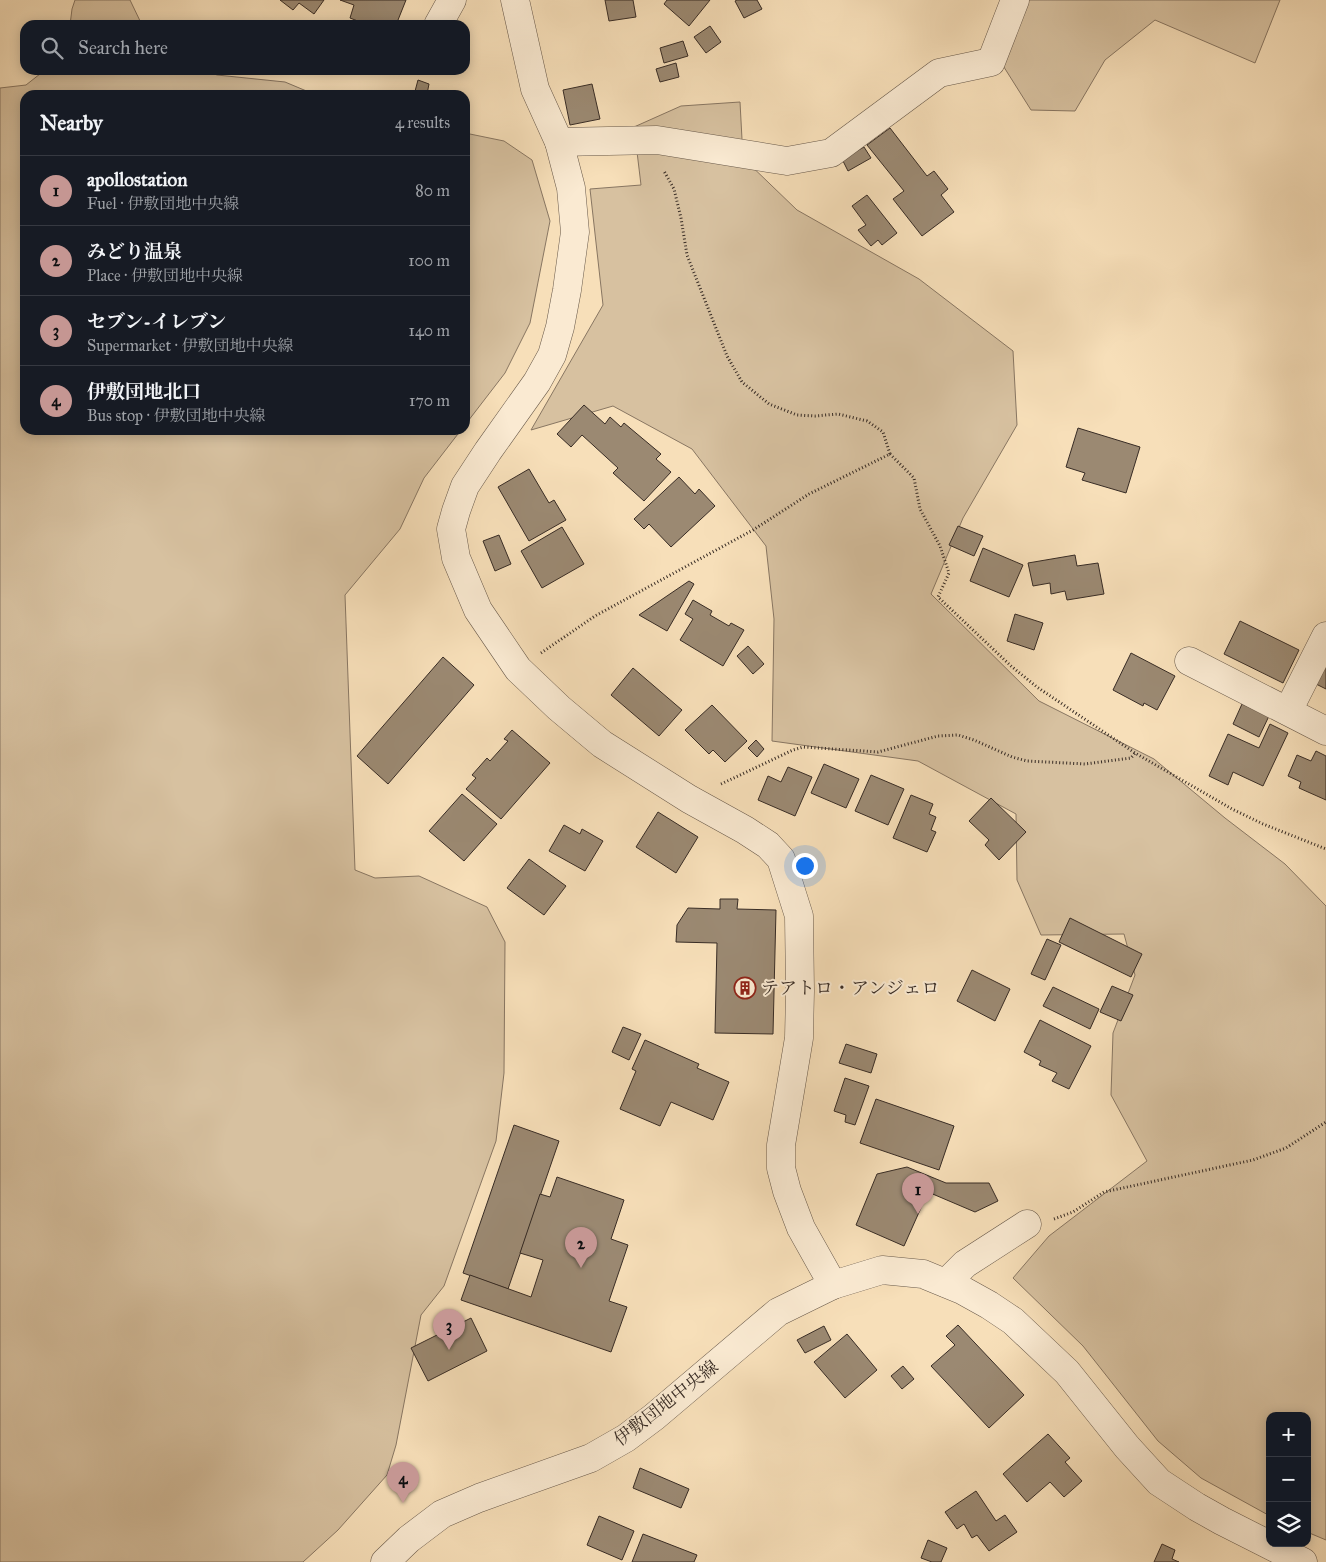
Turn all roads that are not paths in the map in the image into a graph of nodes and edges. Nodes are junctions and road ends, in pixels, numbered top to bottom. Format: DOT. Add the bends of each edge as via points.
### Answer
graph roads {
  1 [pos="452,0"];
  2 [pos="515,0"];
  3 [pos="1015,0"];
  4 [pos="441,20"];
  5 [pos="559,142"];
  6 [pos="1326,636"];
  7 [pos="1189,661"];
  8 [pos="1288,711"];
  9 [pos="1326,731"];
  10 [pos="1027,1224"];
  11 [pos="833,1284"];
  12 [pos="946,1284"];
  13 [pos="385,1562"];
  14 [pos="1303,1562"];
  1 -- 4 [label="street"];
  2 -- 5 [label="street" via="535,89"];
  3 -- 5 [label="street" via="991,62 939,73 831,153 787,160 657,140"];
  5 -- 11 [label="street" via="571,188 575,232 560,327 552,355 537,382 465,486 451,529 456,558 478,610 518,668 559,708 602,744 745,830 780,859 799,916 798,1038 781,1145 781,1168 801,1228"];
  6 -- 8 [label="street"];
  7 -- 8 [label="street"];
  8 -- 9 [label="street"];
  10 -- 12 [label="street" via="965,1264"];
  11 -- 12 [label="street, 伊敷団地中央線" via="882,1270 923,1274"];
  11 -- 13 [label="street, 伊敷団地中央線" via="778,1312 626,1438 592,1458 442,1514 409,1538"];
  12 -- 14 [label="street, 伊敷団地中央線" via="989,1305 1041,1346 1159,1482 1197,1508"];
}
